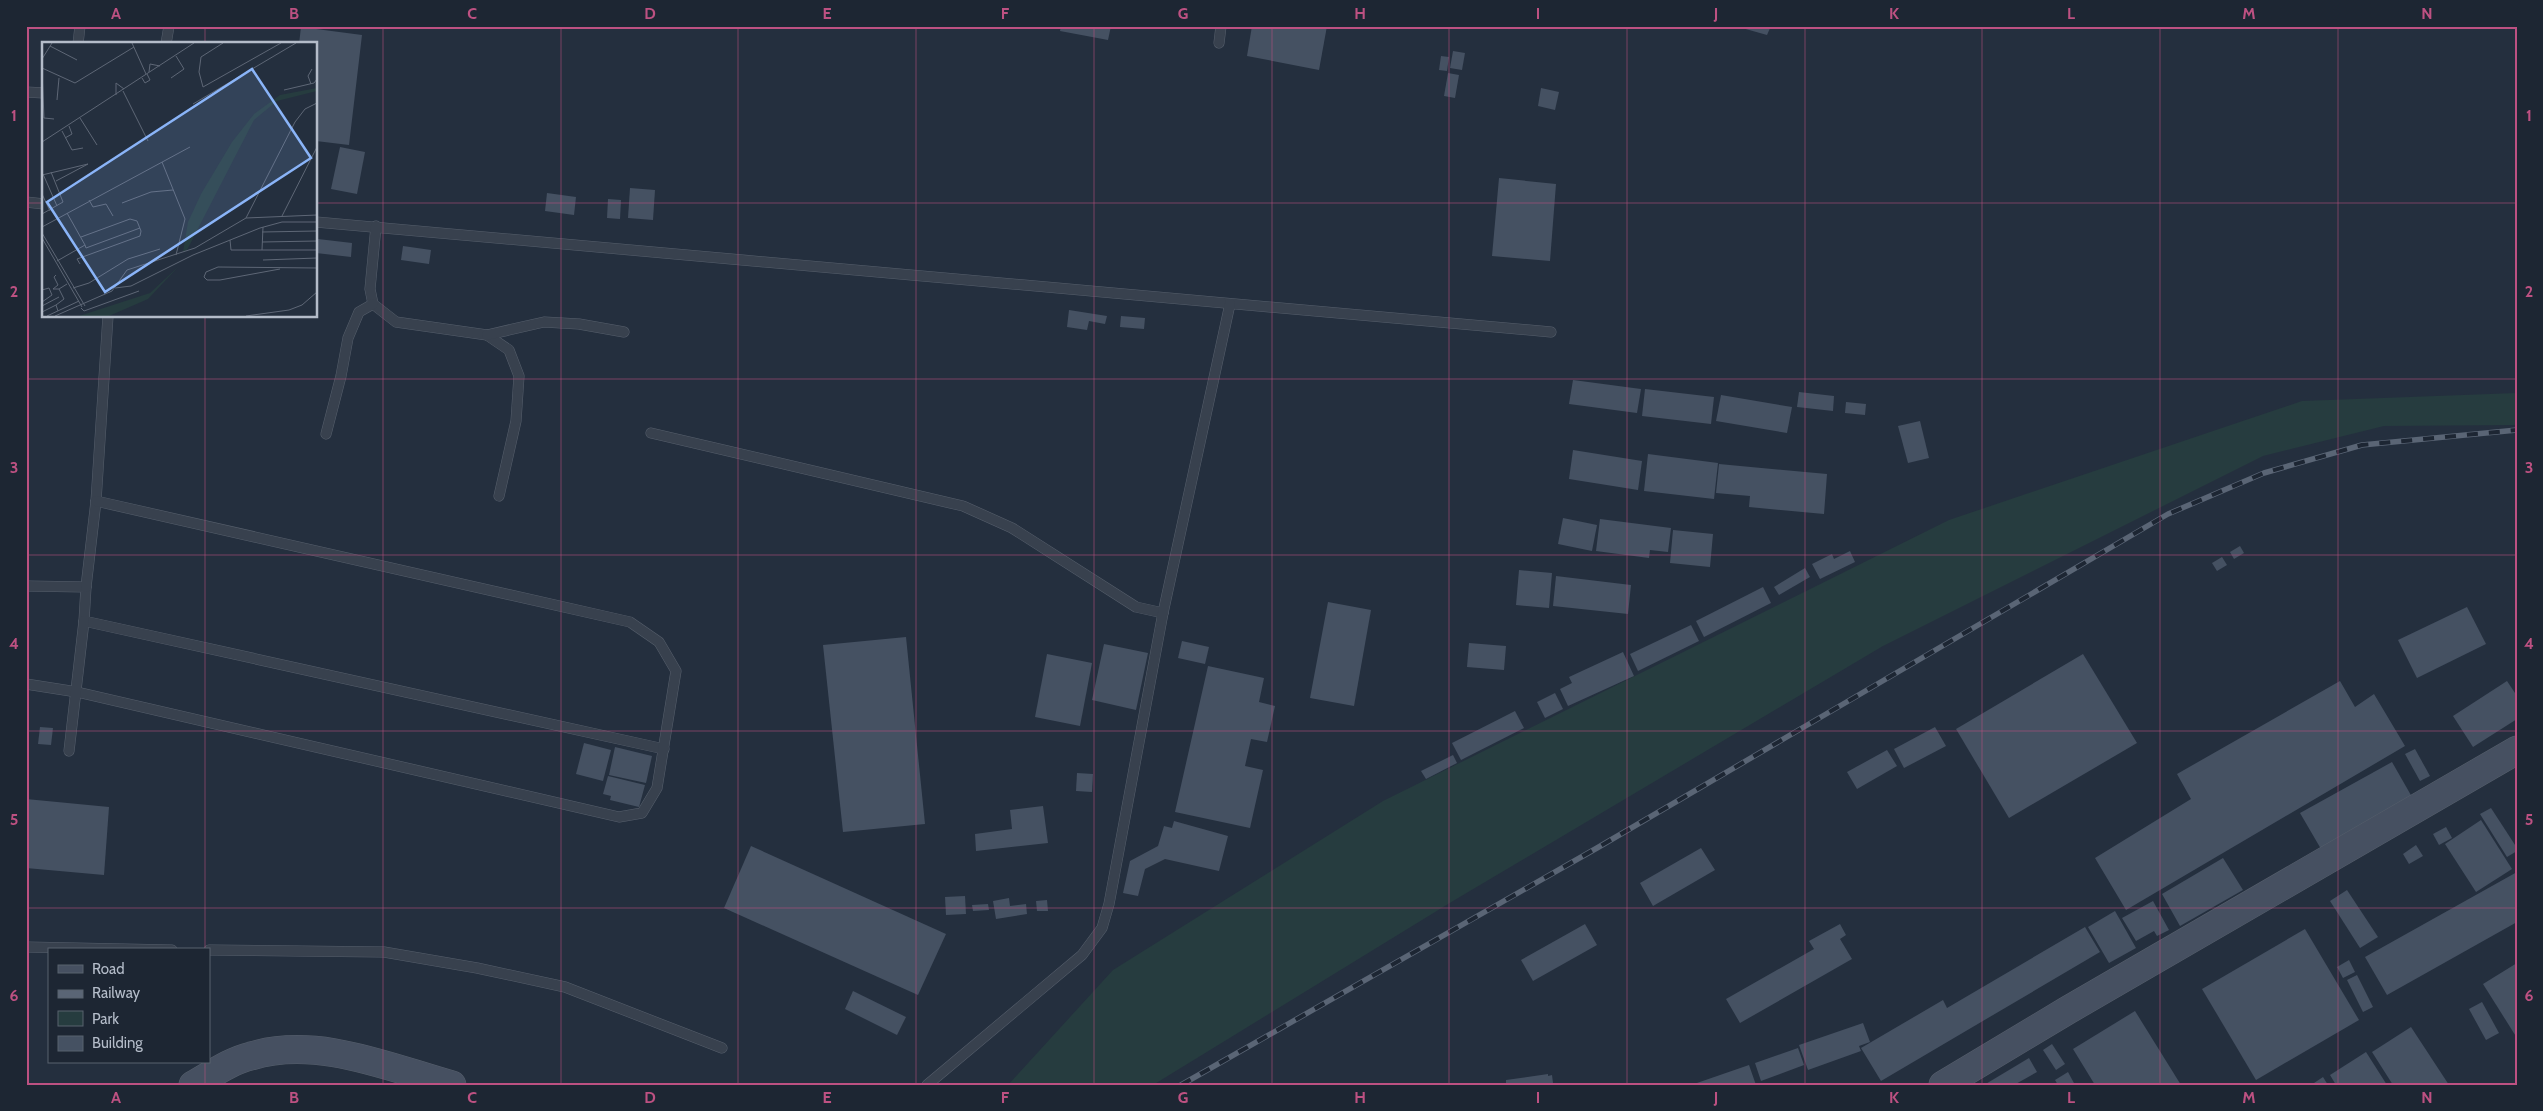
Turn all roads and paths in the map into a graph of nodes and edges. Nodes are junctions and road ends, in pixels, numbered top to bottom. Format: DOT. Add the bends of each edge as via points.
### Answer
graph roads {
  1 [pos="80,26"];
  2 [pos="169,26"];
  3 [pos="1221,26"];
  4 [pos="78,42"];
  5 [pos="166,42"];
  6 [pos="1219,43"];
  7 [pos="26,92"];
  8 [pos="42,93"];
  9 [pos="26,202"];
  10 [pos="42,204"];
  11 [pos="318,222"];
  12 [pos="376,226"];
  13 [pos="373,304"];
  14 [pos="1230,304"];
  15 [pos="108,318"];
  16 [pos="624,332"];
  17 [pos="1551,332"];
  18 [pos="487,335"];
  19 [pos="652,433"];
  20 [pos="326,434"];
  21 [pos="500,496"];
  22 [pos="96,501"];
  23 [pos="26,586"];
  24 [pos="86,588"];
  25 [pos="1163,613"];
  26 [pos="84,621"];
  27 [pos="26,684"];
  28 [pos="77,692"];
  29 [pos="664,749"];
  30 [pos="2517,750"];
  31 [pos="69,751"];
  32 [pos="26,947"];
  33 [pos="75,948"];
  34 [pos="210,950"];
  35 [pos="722,1048"];
  36 [pos="199,1082"];
  37 [pos="452,1085"];
  38 [pos="927,1085"];
  39 [pos="1944,1085"];
  1 -- 4 [label="lane"];
  2 -- 5 [label="lane"];
  3 -- 6 [label="lane"];
  7 -- 8 [label="lane"];
  9 -- 10 [label="lane"];
  11 -- 12 [label="lane"];
  12 -- 13 [label="lane" via="370,289"];
  12 -- 14 [label="lane"];
  13 -- 18 [label="lane" via="396,322"];
  13 -- 20 [label="lane" via="359,312 348,338"];
  14 -- 17 [label="lane"];
  14 -- 25 [label="lane"];
  15 -- 22 [label="lane"];
  16 -- 18 [label="lane" via="544,322"];
  18 -- 21 [label="lane" via="509,350 519,376 516,421"];
  19 -- 25 [label="lane" via="963,506 1012,528 1136,606"];
  22 -- 24 [label="lane"];
  22 -- 29 [label="lane" via="630,622 658,642 676,671"];
  23 -- 24 [label="lane"];
  24 -- 26 [label="lane"];
  25 -- 38 [label="lane" via="1102,928 1082,955"];
  26 -- 28 [label="lane"];
  26 -- 29 [label="lane"];
  27 -- 28 [label="lane"];
  28 -- 29 [label="lane" via="619,817 642,813 657,788"];
  28 -- 31 [label="lane"];
  30 -- 39 [label="main road"];
  32 -- 33 [label="lane"];
  34 -- 35 [label="lane" via="384,952 477,968 565,986"];
  36 -- 37 [label="main road" via="251,1056 290,1049 347,1056"];
}
